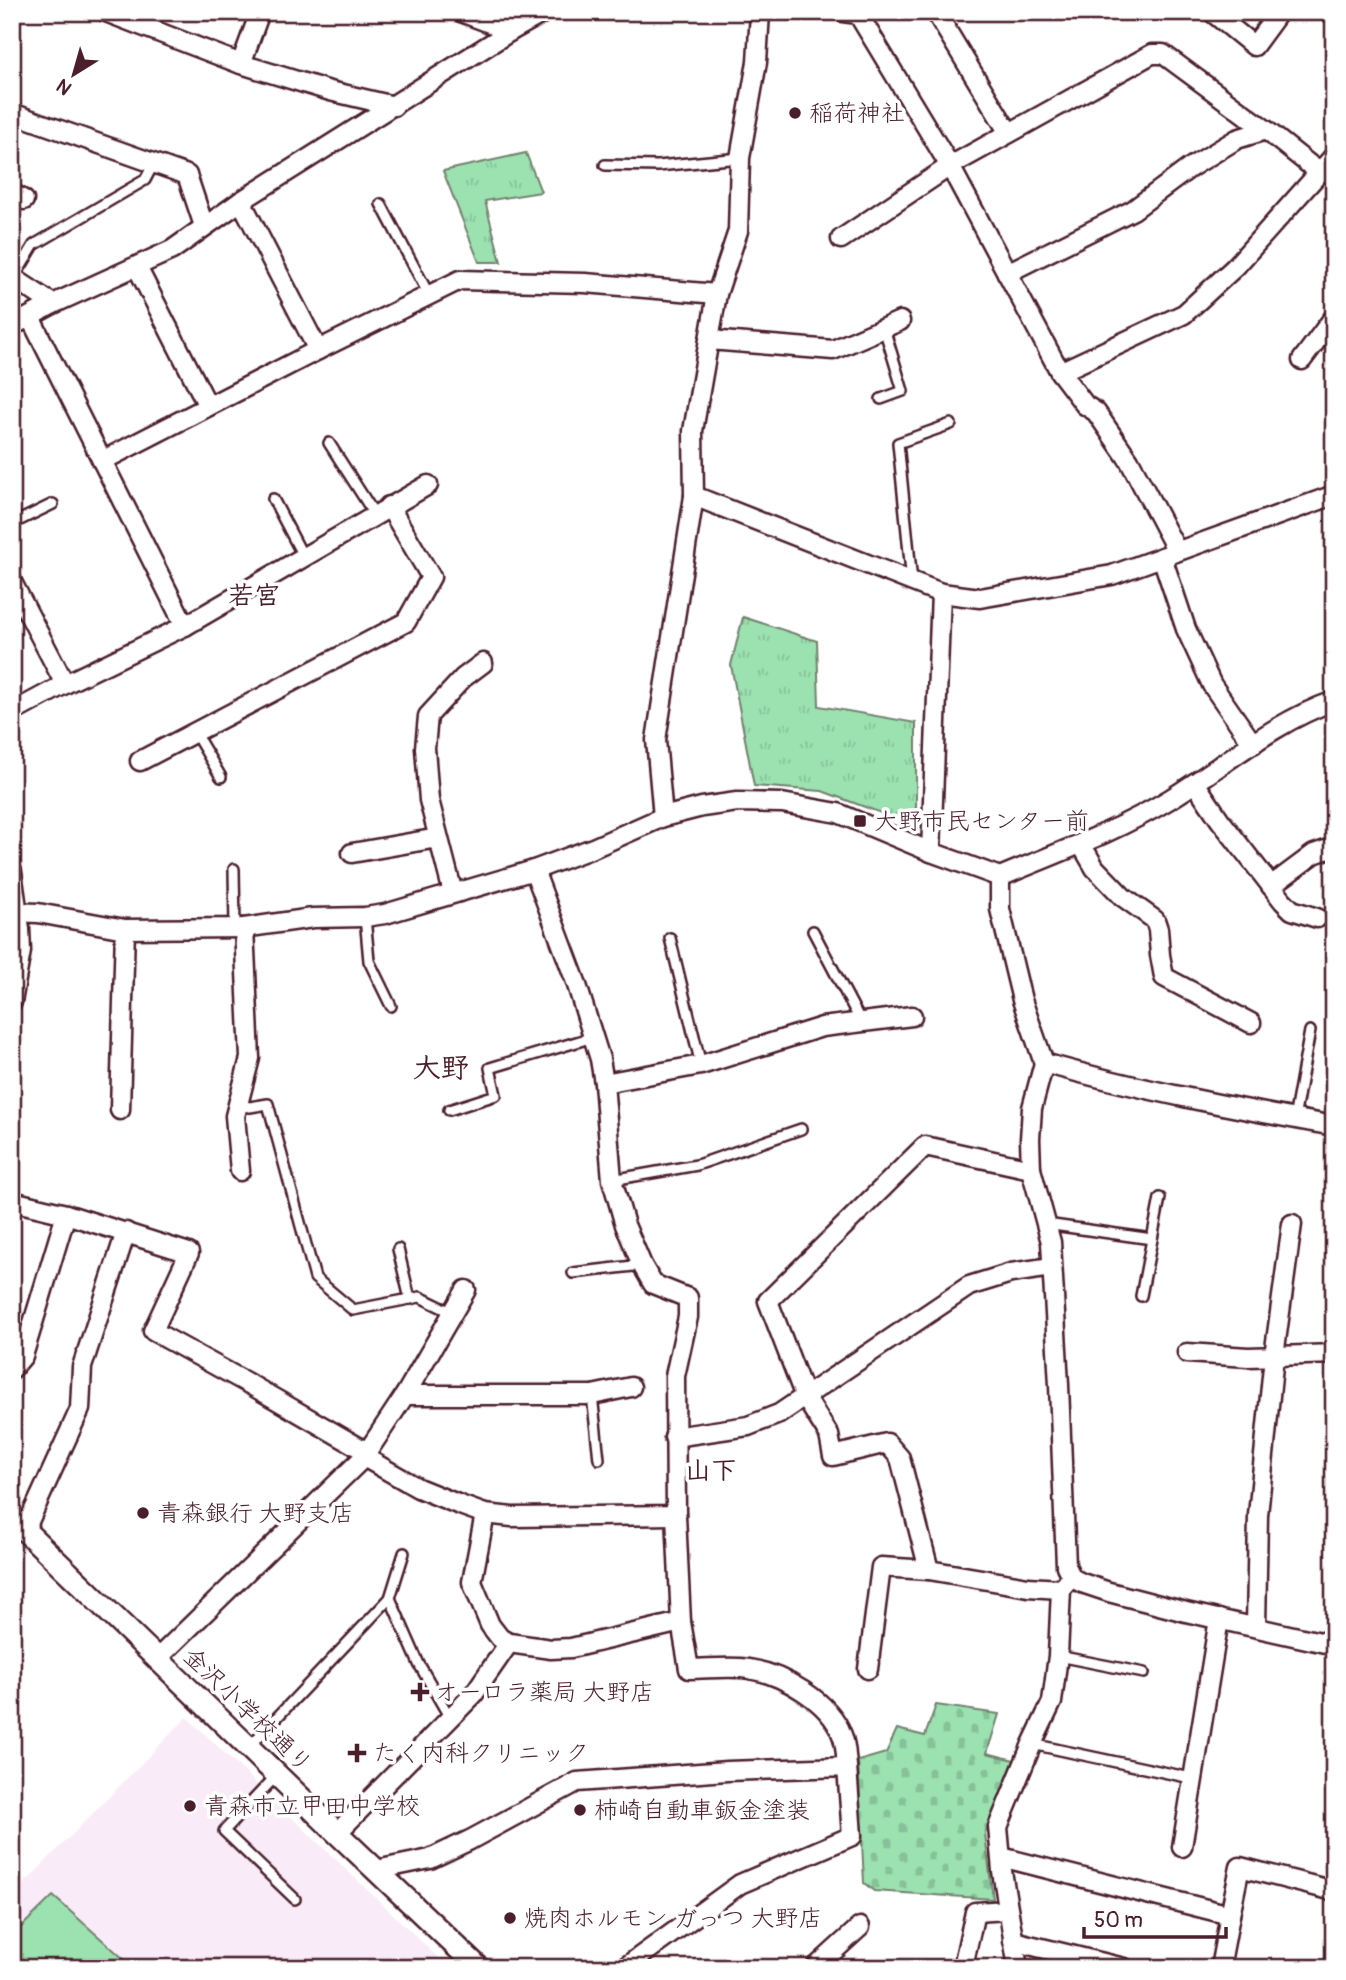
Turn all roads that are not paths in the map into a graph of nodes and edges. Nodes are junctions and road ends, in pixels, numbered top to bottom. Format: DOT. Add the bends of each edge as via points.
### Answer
graph roads {
  1 [pos="106,12"];
  2 [pos="260,12"];
  3 [pos="461,12"];
  4 [pos="545,12"];
  5 [pos="760,12"];
  6 [pos="843,12"];
  7 [pos="938,12"];
  8 [pos="1212,12"];
  9 [pos="1279,12"];
  10 [pos="511,31"];
  11 [pos="241,64"];
  12 [pos="394,106"];
  13 [pos="12,113"];
  14 [pos="1266,130"];
  15 [pos="1009,133"];
  16 [pos="740,158"];
  17 [pos="1333,158"];
  18 [pos="155,163"];
  19 [pos="605,165"];
  20 [pos="950,166"];
  21 [pos="1320,173"];
  22 [pos="241,201"];
  23 [pos="381,204"];
  24 [pos="204,226"];
  25 [pos="841,239"];
  26 [pos="137,267"];
  27 [pos="1007,273"];
  28 [pos="13,277"];
  29 [pos="717,294"];
  30 [pos="429,295"];
  31 [pos="53,304"];
  32 [pos="30,317"];
  33 [pos="901,321"];
  34 [pos="1334,323"];
  35 [pos="12,326"];
  36 [pos="884,328"];
  37 [pos="709,340"];
  38 [pos="318,350"];
  39 [pos="1302,360"];
  40 [pos="1060,372"];
  41 [pos="881,399"];
  42 [pos="208,406"];
  43 [pos="951,424"];
  44 [pos="329,443"];
  45 [pos="102,461"];
  46 [pos="428,485"];
  47 [pos="1334,495"];
  48 [pos="694,496"];
  49 [pos="273,499"];
  50 [pos="53,504"];
  51 [pos="382,511"];
  52 [pos="12,524"];
  53 [pos="1170,554"];
  54 [pos="304,558"];
  55 [pos="12,582"];
  56 [pos="912,582"];
  57 [pos="941,593"];
  58 [pos="185,626"];
  59 [pos="483,663"];
  60 [pos="65,684"];
  61 [pos="1334,701"];
  62 [pos="12,715"];
  63 [pos="195,733"];
  64 [pos="1253,744"];
  65 [pos="140,761"];
  66 [pos="221,777"];
  67 [pos="1195,783"];
  68 [pos="663,817"];
  69 [pos="438,838"];
  70 [pos="1081,844"];
  71 [pos="1334,847"];
  72 [pos="931,852"];
  73 [pos="352,853"];
  74 [pos="234,869"];
  75 [pos="534,870"];
  76 [pos="12,872"];
  77 [pos="1000,877"];
  78 [pos="1271,886"];
  79 [pos="453,893"];
  80 [pos="15,912"];
  81 [pos="365,917"];
  82 [pos="1317,918"];
  83 [pos="239,928"];
  84 [pos="125,929"];
  85 [pos="813,931"];
  86 [pos="670,938"];
  87 [pos="12,1002"];
  88 [pos="391,1006"];
  89 [pos="912,1016"];
  90 [pos="861,1022"];
  91 [pos="1251,1023"];
  92 [pos="1310,1031"];
  93 [pos="593,1037"];
  94 [pos="1044,1063"];
  95 [pos="701,1065"];
  96 [pos="604,1083"];
  97 [pos="238,1105"];
  98 [pos="120,1110"];
  99 [pos="449,1111"];
  100 [pos="1294,1119"];
  101 [pos="1334,1126"];
  102 [pos="800,1129"];
  103 [pos="1031,1169"];
  104 [pos="240,1171"];
  105 [pos="611,1180"];
  106 [pos="1160,1198"];
  107 [pos="12,1201"];
  108 [pos="66,1214"];
  109 [pos="1045,1224"];
  110 [pos="1292,1224"];
  111 [pos="125,1232"];
  112 [pos="1152,1239"];
  113 [pos="398,1249"];
  114 [pos="642,1265"];
  115 [pos="1052,1267"];
  116 [pos="573,1273"];
  117 [pos="466,1290"];
  118 [pos="1141,1296"];
  119 [pos="410,1299"];
  120 [pos="453,1313"];
  121 [pos="1187,1353"];
  122 [pos="1334,1354"];
  123 [pos="1274,1356"];
  124 [pos="12,1368"];
  125 [pos="631,1387"];
  126 [pos="405,1395"];
  127 [pos="592,1395"];
  128 [pos="805,1397"];
  129 [pos="674,1437"];
  130 [pos="365,1454"];
  131 [pos="599,1459"];
  132 [pos="485,1514"];
  133 [pos="676,1515"];
  134 [pos="19,1524"];
  135 [pos="404,1553"];
  136 [pos="929,1570"];
  137 [pos="1066,1583"];
  138 [pos="390,1598"];
  139 [pos="1219,1619"];
  140 [pos="681,1622"];
  141 [pos="1256,1627"];
  142 [pos="509,1643"];
  143 [pos="1334,1645"];
  144 [pos="1058,1656"];
  145 [pos="157,1658"];
  146 [pos="868,1669"];
  147 [pos="1144,1673"];
  148 [pos="450,1718"];
  149 [pos="1032,1744"];
  150 [pos="248,1747"];
  151 [pos="847,1767"];
  152 [pos="278,1775"];
  153 [pos="1191,1778"];
  154 [pos="337,1833"];
  155 [pos="1182,1847"];
  156 [pos="1001,1857"];
  157 [pos="376,1870"];
  158 [pos="1334,1891"];
  159 [pos="295,1899"];
  160 [pos="1008,1910"];
  161 [pos="1230,1915"];
  162 [pos="860,1927"];
  163 [pos="1013,1941"];
  164 [pos="479,1968"];
  165 [pos="624,1968"];
  166 [pos="816,1968"];
  167 [pos="960,1968"];
  168 [pos="1018,1968"];
  169 [pos="1124,1968"];
  170 [pos="1220,1968"];
  1 -- 11 [label="street"];
  2 -- 11 [label="street"];
  3 -- 10 [label="street"];
  4 -- 10 [label="street"];
  5 -- 16 [label="street" via="757,62"];
  6 -- 20 [label="street" via="858,14"];
  7 -- 15 [label="street"];
  8 -- 9 [label="street" via="1254,46"];
  10 -- 12 [label="street"];
  11 -- 12 [label="street"];
  12 -- 22 [label="street"];
  13 -- 18 [label="street"];
  14 -- 15 [label="street" via="1163,54 1152,54"];
  14 -- 21 [label="street"];
  14 -- 27 [label="street" via="1237,139 1133,210"];
  15 -- 20 [label="street"];
  16 -- 19 [label="lane" via="659,166"];
  16 -- 29 [label="street" via="738,231"];
  17 -- 21 [label="street"];
  18 -- 24 [label="street" via="187,175"];
  18 -- 28 [label="lane" via="145,180 34,245"];
  20 -- 25 [label="street"];
  20 -- 27 [label="street"];
  21 -- 40 [label="street" via="1235,267 1184,314"];
  22 -- 24 [label="street"];
  22 -- 38 [label="street"];
  23 -- 30 [label="lane"];
  24 -- 26 [label="street" via="172,250"];
  26 -- 31 [label="street"];
  26 -- 42 [label="street"];
  27 -- 40 [label="street"];
  28 -- 31 [label="street"];
  29 -- 30 [label="street" via="585,283 460,280"];
  29 -- 37 [label="street"];
  30 -- 38 [label="street"];
  31 -- 32 [label="street"];
  32 -- 35 [label="street"];
  32 -- 45 [label="street"];
  33 -- 36 [label="street"];
  34 -- 39 [label="street" via="1331,321"];
  36 -- 37 [label="street" via="833,350"];
  36 -- 41 [label="lane" via="903,391"];
  37 -- 48 [label="street" via="693,431"];
  38 -- 42 [label="street"];
  40 -- 53 [label="street" via="1096,412 1129,460"];
  42 -- 45 [label="street"];
  43 -- 56 [label="lane" via="898,443"];
  44 -- 51 [label="lane"];
  45 -- 58 [label="street"];
  46 -- 51 [label="street"];
  47 -- 53 [label="street"];
  48 -- 56 [label="street"];
  48 -- 68 [label="street" via="656,740"];
  49 -- 54 [label="lane"];
  50 -- 52 [label="lane"];
  51 -- 54 [label="street"];
  51 -- 63 [label="street" via="431,577 406,622"];
  53 -- 57 [label="street" via="1112,575 980,598"];
  53 -- 64 [label="street" via="1186,629 1212,685"];
  54 -- 58 [label="street"];
  55 -- 60 [label="street"];
  56 -- 57 [label="street"];
  57 -- 72 [label="street"];
  58 -- 60 [label="street"];
  59 -- 69 [label="street" via="428,716 429,800"];
  60 -- 62 [label="street"];
  61 -- 64 [label="street"];
  63 -- 65 [label="street"];
  63 -- 66 [label="lane"];
  64 -- 67 [label="street"];
  67 -- 70 [label="street"];
  67 -- 78 [label="street"];
  68 -- 72 [label="street" via="737,802 782,803 838,813"];
  68 -- 75 [label="street"];
  69 -- 73 [label="street"];
  69 -- 79 [label="street"];
  70 -- 77 [label="street"];
  70 -- 91 [label="street" via="1095,868 1123,897 1155,920 1164,977"];
  71 -- 78 [label="street" via="1314,855"];
  72 -- 77 [label="street"];
  74 -- 83 [label="lane"];
  75 -- 79 [label="street"];
  75 -- 93 [label="street"];
  76 -- 80 [label="street"];
  77 -- 94 [label="street" via="1000,909 1022,1000"];
  78 -- 82 [label="street" via="1292,910"];
  79 -- 81 [label="street"];
  80 -- 84 [label="street"];
  80 -- 87 [label="street" via="21,951"];
  81 -- 83 [label="street" via="313,918"];
  81 -- 88 [label="lane" via="369,961"];
  83 -- 84 [label="street"];
  83 -- 97 [label="street" via="250,1058"];
  84 -- 98 [label="street"];
  85 -- 90 [label="lane"];
  86 -- 95 [label="lane"];
  89 -- 90 [label="street"];
  90 -- 95 [label="street" via="822,1027"];
  92 -- 100 [label="lane"];
  93 -- 96 [label="street"];
  93 -- 99 [label="lane" via="490,1068 496,1095"];
  94 -- 100 [label="street"];
  94 -- 103 [label="street" via="1032,1108"];
  95 -- 96 [label="street"];
  96 -- 105 [label="street"];
  97 -- 104 [label="street"];
  97 -- 119 [label="lane" via="268,1104 315,1278 353,1310"];
  100 -- 101 [label="street"];
  102 -- 105 [label="lane" via="697,1165"];
  103 -- 109 [label="street"];
  103 -- 128 [label="street" via="925,1146 768,1301"];
  105 -- 114 [label="street"];
  106 -- 112 [label="lane"];
  107 -- 108 [label="street"];
  108 -- 111 [label="street"];
  108 -- 124 [label="street" via="23,1356"];
  109 -- 112 [label="lane"];
  109 -- 115 [label="street"];
  110 -- 123 [label="street"];
  111 -- 130 [label="street" via="189,1253 153,1331"];
  111 -- 134 [label="street" via="82,1367 80,1409"];
  112 -- 118 [label="lane"];
  113 -- 119 [label="lane"];
  114 -- 116 [label="lane"];
  114 -- 129 [label="street" via="653,1284 688,1298 675,1376"];
  115 -- 128 [label="street" via="969,1286"];
  115 -- 137 [label="street"];
  117 -- 120 [label="street"];
  119 -- 120 [label="lane" via="420,1297"];
  120 -- 126 [label="street"];
  121 -- 123 [label="street"];
  122 -- 123 [label="street"];
  123 -- 141 [label="street" via="1258,1515"];
  125 -- 127 [label="street"];
  126 -- 127 [label="street"];
  126 -- 130 [label="street"];
  127 -- 131 [label="lane"];
  128 -- 129 [label="street" via="748,1426"];
  128 -- 136 [label="street" via="829,1435 833,1456 887,1443 900,1458"];
  129 -- 133 [label="street"];
  130 -- 132 [label="street" via="418,1488"];
  130 -- 145 [label="street"];
  132 -- 133 [label="street"];
  132 -- 142 [label="street" via="472,1582 490,1625"];
  133 -- 140 [label="street"];
  134 -- 145 [label="street, 金沢小学校通り"];
  135 -- 138 [label="lane"];
  136 -- 137 [label="street" via="1028,1587"];
  136 -- 146 [label="street" via="881,1567"];
  137 -- 139 [label="street" via="1082,1583"];
  137 -- 144 [label="street"];
  138 -- 148 [label="lane" via="419,1664"];
  138 -- 150 [label="lane"];
  139 -- 141 [label="street"];
  139 -- 153 [label="street"];
  140 -- 142 [label="street" via="571,1648"];
  140 -- 151 [label="street" via="689,1669 749,1669 792,1683 816,1699 842,1735"];
  141 -- 143 [label="street"];
  142 -- 148 [label="street" via="473,1695"];
  144 -- 147 [label="lane"];
  144 -- 149 [label="street" via="1052,1702"];
  145 -- 150 [label="street, 金沢小学校通り"];
  148 -- 154 [label="street"];
  149 -- 153 [label="lane"];
  149 -- 156 [label="street" via="998,1827"];
  150 -- 152 [label="street, 金沢小学校通り"];
  151 -- 157 [label="street" via="577,1782 430,1859"];
  151 -- 165 [label="street" via="852,1836 740,1884"];
  152 -- 154 [label="street, 金沢小学校通り"];
  152 -- 159 [label="lane" via="224,1831"];
  153 -- 155 [label="street"];
  154 -- 157 [label="street, 金沢小学校通り"];
  156 -- 160 [label="street"];
  156 -- 161 [label="street"];
  157 -- 164 [label="street, 金沢小学校通り"];
  158 -- 161 [label="street" via="1240,1867"];
  160 -- 163 [label="street"];
  160 -- 167 [label="street" via="975,1912"];
  161 -- 170 [label="street"];
  162 -- 166 [label="street"];
  163 -- 168 [label="street"];
  163 -- 169 [label="street"];
}
